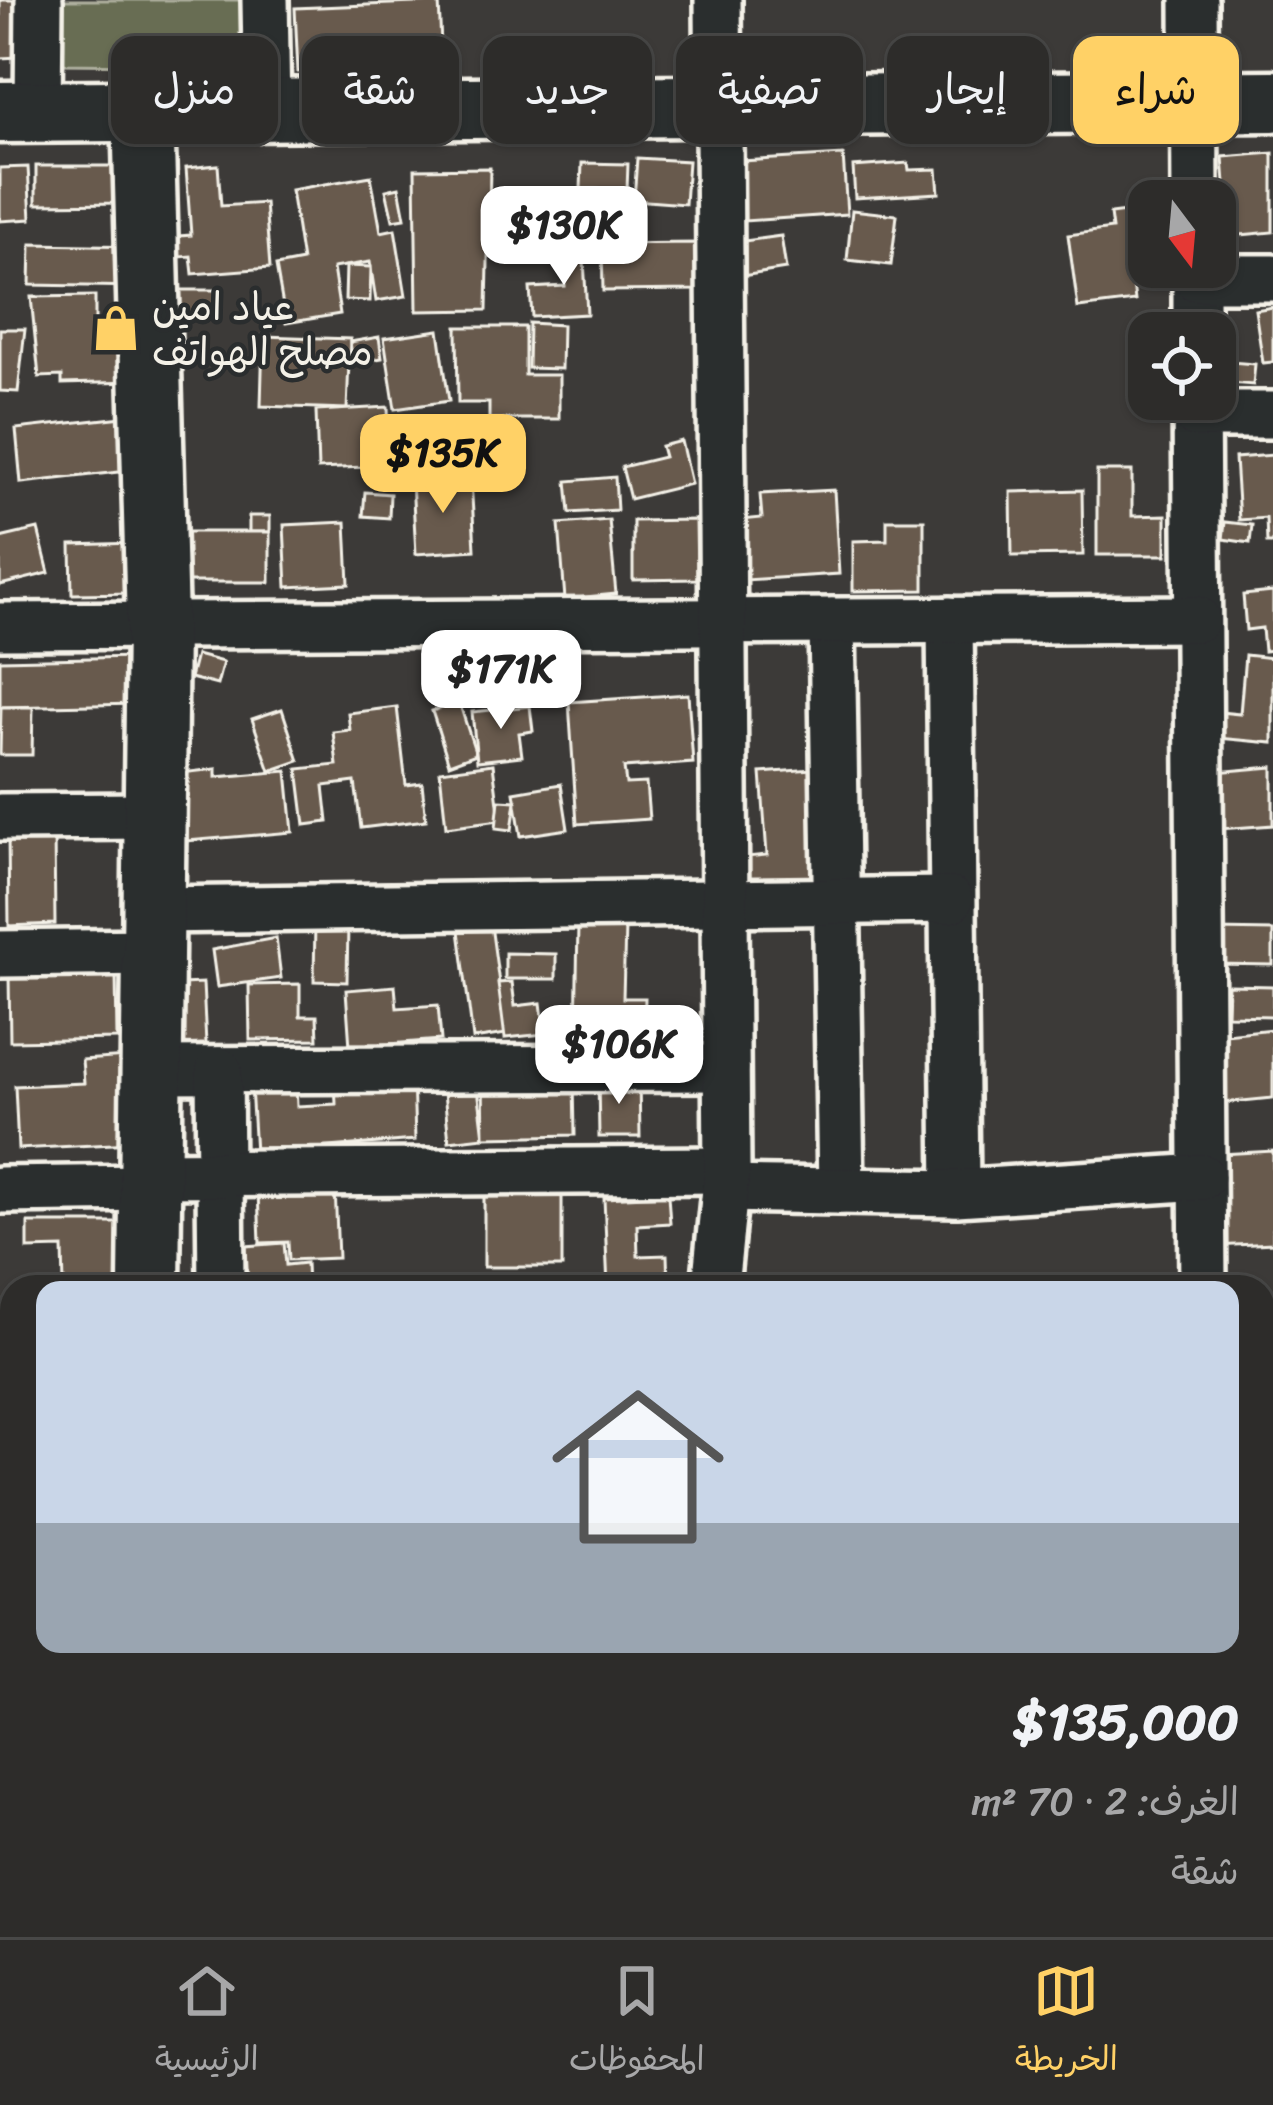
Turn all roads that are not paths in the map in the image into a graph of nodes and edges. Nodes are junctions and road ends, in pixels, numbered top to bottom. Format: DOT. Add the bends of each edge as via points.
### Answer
graph roads {
  1 [pos="39,0"];
  2 [pos="265,0"];
  3 [pos="718,0"];
  4 [pos="1194,0"];
  5 [pos="266,36"];
  6 [pos="718,36"];
  7 [pos="1194,36"];
  8 [pos="1273,101"];
  9 [pos="1239,102"];
  10 [pos="1073,105"];
  11 [pos="863,107"];
  12 [pos="278,108"];
  13 [pos="676,109"];
  14 [pos="111,110"];
  15 [pos="19,111"];
  16 [pos="144,144"];
  17 [pos="718,144"];
  18 [pos="1194,144"];
  19 [pos="1195,180"];
  20 [pos="1236,276"];
  21 [pos="1273,278"];
  22 [pos="1236,411"];
  23 [pos="1273,415"];
  24 [pos="1196,420"];
  25 [pos="1197,619"];
  26 [pos="950,620"];
  27 [pos="723,621"];
  28 [pos="832,621"];
  29 [pos="157,624"];
  30 [pos="0,626"];
  31 [pos="154,816"];
  32 [pos="0,817"];
  33 [pos="950,901"];
  34 [pos="835,902"];
  35 [pos="725,903"];
  36 [pos="152,931"];
  37 [pos="0,954"];
  38 [pos="726,1068"];
  39 [pos="150,1070"];
  40 [pos="219,1070"];
  41 [pos="220,1171"];
  42 [pos="1202,1177"];
  43 [pos="726,1179"];
  44 [pos="148,1181"];
  45 [pos="0,1190"];
  46 [pos="841,1191"];
  47 [pos="956,1193"];
  48 [pos="149,1275"];
  49 [pos="221,1275"];
  50 [pos="716,1275"];
  51 [pos="1204,1275"];
  1 -- 15 [label="street"];
  2 -- 5 [label="street"];
  3 -- 6 [label="street"];
  4 -- 7 [label="street"];
  8 -- 9 [label="main road"];
  10 -- 11 [label="main road"];
  12 -- 13 [label="main road"];
  14 -- 15 [label="main road"];
  16 -- 29 [label="main road"];
  17 -- 27 [label="street"];
  18 -- 19 [label="street"];
  20 -- 21 [label="street"];
  22 -- 23 [label="street"];
  24 -- 25 [label="street"];
  25 -- 26 [label="street"];
  25 -- 42 [label="street"];
  26 -- 28 [label="street"];
  26 -- 33 [label="street"];
  27 -- 28 [label="street"];
  27 -- 29 [label="street"];
  27 -- 35 [label="street"];
  28 -- 34 [label="street"];
  29 -- 30 [label="street"];
  29 -- 31 [label="main road"];
  31 -- 32 [label="street"];
  31 -- 36 [label="main road"];
  33 -- 34 [label="street"];
  33 -- 47 [label="street"];
  34 -- 35 [label="street"];
  34 -- 46 [label="street"];
  35 -- 36 [label="street"];
  35 -- 38 [label="street"];
  36 -- 37 [label="street"];
  36 -- 39 [label="main road"];
  38 -- 40 [label="street"];
  38 -- 43 [label="street"];
  39 -- 40 [label="street"];
  39 -- 44 [label="main road"];
  40 -- 41 [label="street"];
  41 -- 43 [label="street"];
  41 -- 44 [label="street"];
  41 -- 49 [label="street"];
  42 -- 47 [label="street"];
  42 -- 51 [label="street"];
  43 -- 46 [label="street"];
  43 -- 50 [label="street"];
  44 -- 45 [label="street"];
  44 -- 48 [label="main road"];
  46 -- 47 [label="street"];
}
